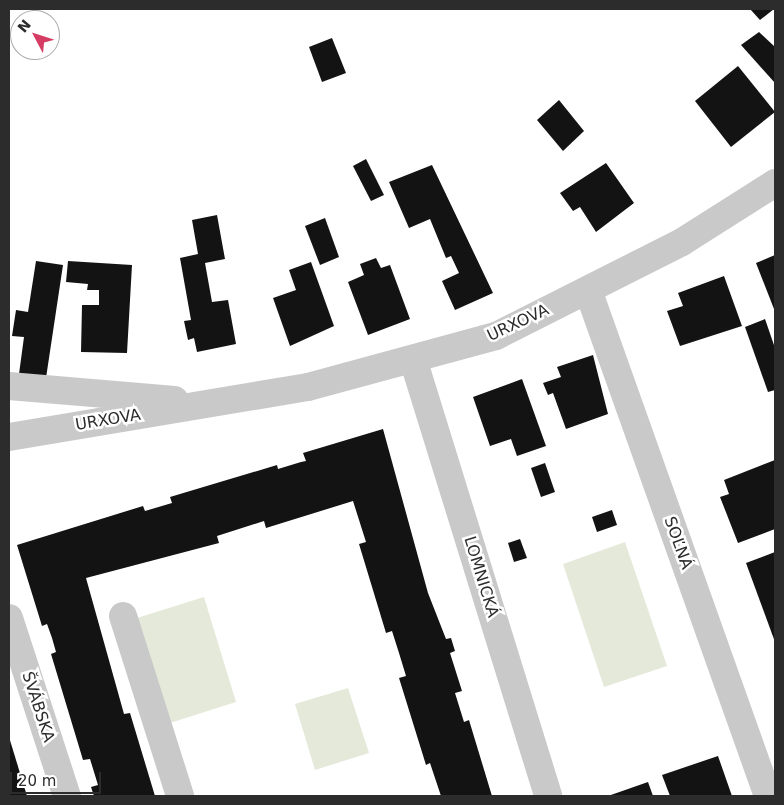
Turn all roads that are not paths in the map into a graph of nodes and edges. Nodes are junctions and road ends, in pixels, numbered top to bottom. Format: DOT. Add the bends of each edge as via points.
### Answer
graph roads {
  1 [pos="775,183"];
  2 [pos="588,290"];
  3 [pos="413,359"];
  4 [pos="9,386"];
  5 [pos="206,404"];
  6 [pos="9,437"];
  7 [pos="123,616"];
  8 [pos="9,618"];
  9 [pos="67,796"];
  10 [pos="180,796"];
  11 [pos="548,796"];
  12 [pos="768,796"];
  1 -- 2 [label="street, URXOVA" via="682,242"];
  2 -- 3 [label="street, URXOVA" via="496,336"];
  2 -- 12 [label="street, SOĽNÁ"];
  3 -- 5 [label="street, URXOVA" via="308,387"];
  3 -- 11 [label="street, LOMNICKÁ"];
  4 -- 5 [label="street, URXOVA"];
  5 -- 6 [label="street, URXOVA"];
  7 -- 10 [label="street"];
  8 -- 9 [label="street, ŠVÁBSKA"];
}
